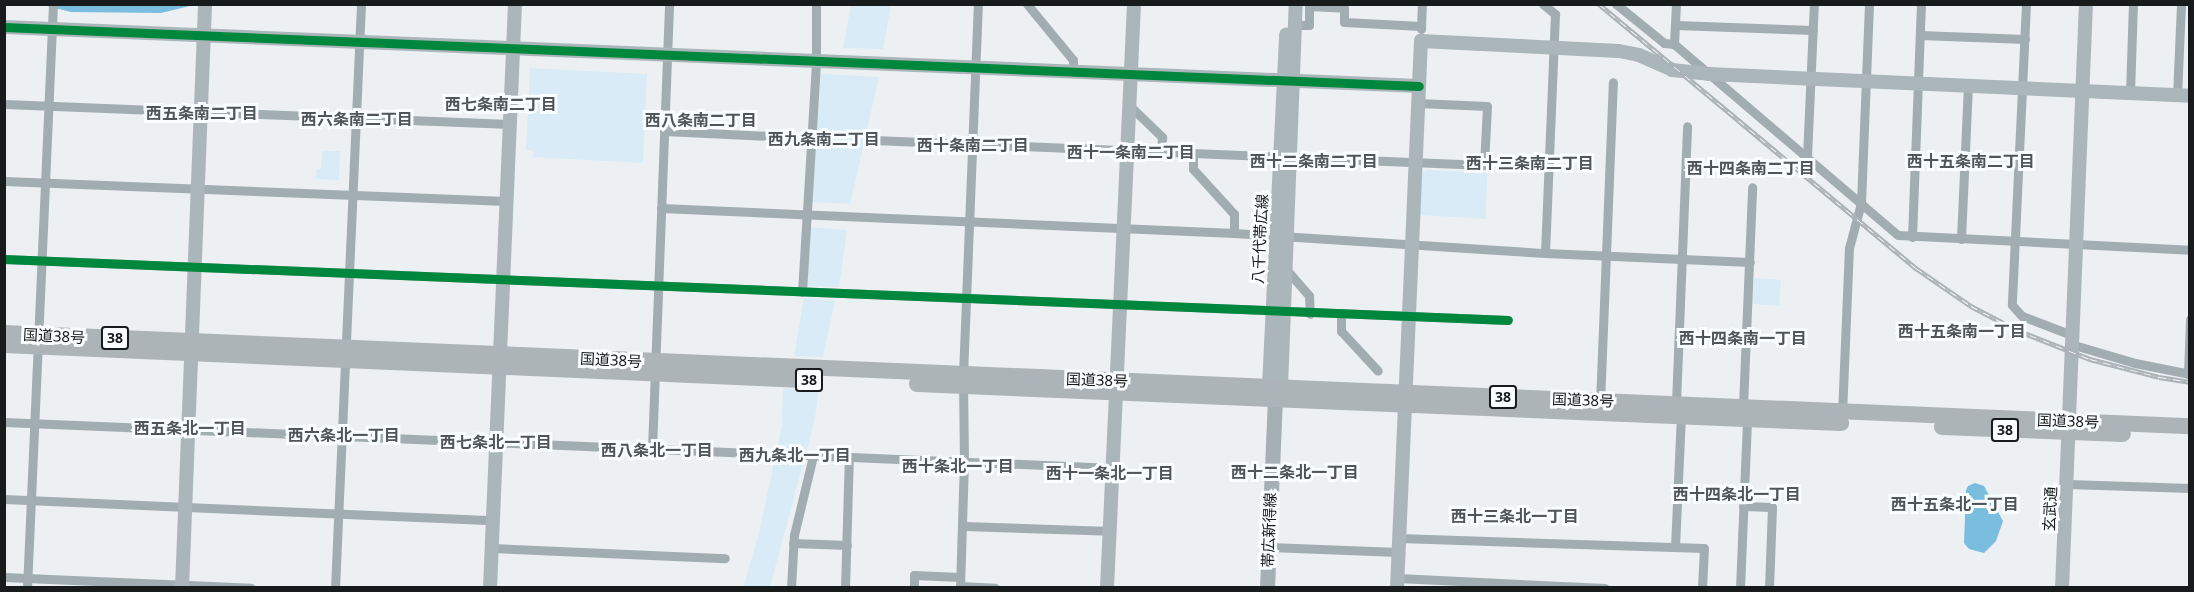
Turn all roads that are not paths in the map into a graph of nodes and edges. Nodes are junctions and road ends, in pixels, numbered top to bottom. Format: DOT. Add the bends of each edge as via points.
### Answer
graph roads {
  1 [pos="361,4"];
  2 [pos="515,4"];
  3 [pos="669,4"];
  4 [pos="816,4"];
  5 [pos="978,4"];
  6 [pos="1027,4"];
  7 [pos="1134,4"];
  8 [pos="1287,4"];
  9 [pos="1296,4"];
  10 [pos="1422,4"];
  11 [pos="1543,4"];
  12 [pos="1616,4"];
  13 [pos="1676,4"];
  14 [pos="1814,4"];
  15 [pos="1869,4"];
  16 [pos="1921,4"];
  17 [pos="2026,4"];
  18 [pos="2085,4"];
  19 [pos="2133,4"];
  20 [pos="2181,4"];
  21 [pos="205,6"];
  22 [pos="1344,6"];
  23 [pos="1625,8"];
  24 [pos="53,9"];
  25 [pos="1295,25"];
  26 [pos="1675,25"];
  27 [pos="1421,26"];
  28 [pos="4,27"];
  29 [pos="52,29"];
  30 [pos="1813,30"];
  31 [pos="1920,35"];
  32 [pos="204,36"];
  33 [pos="2025,39"];
  34 [pos="1421,41"];
  35 [pos="360,42"];
  36 [pos="1674,45"];
  37 [pos="1553,47"];
  38 [pos="514,48"];
  39 [pos="668,55"];
  40 [pos="816,61"];
  41 [pos="975,68"];
  42 [pos="1073,72"];
  43 [pos="1131,74"];
  44 [pos="1709,74"];
  45 [pos="1813,78"];
  46 [pos="1288,80"];
  47 [pos="1865,81"];
  48 [pos="1613,82"];
  49 [pos="1918,83"];
  50 [pos="1968,85"];
  51 [pos="1419,86"];
  52 [pos="2022,88"];
  53 [pos="2082,90"];
  54 [pos="2130,93"];
  55 [pos="2183,96"];
  56 [pos="1418,103"];
  57 [pos="4,104"];
  58 [pos="49,106"];
  59 [pos="1130,106"];
  60 [pos="201,112"];
  61 [pos="356,118"];
  62 [pos="510,124"];
  63 [pos="1687,126"];
  64 [pos="664,131"];
  65 [pos="811,138"];
  66 [pos="874,140"];
  67 [pos="971,144"];
  68 [pos="1128,151"];
  69 [pos="1161,153"];
  70 [pos="1193,154"];
  71 [pos="1807,156"];
  72 [pos="1285,157"];
  73 [pos="1415,162"];
  74 [pos="4,181"];
  75 [pos="45,183"];
  76 [pos="1752,187"];
  77 [pos="198,189"];
  78 [pos="353,195"];
  79 [pos="507,201"];
  80 [pos="1861,203"];
  81 [pos="661,208"];
  82 [pos="807,215"];
  83 [pos="970,221"];
  84 [pos="1125,228"];
  85 [pos="1234,233"];
  86 [pos="1281,236"];
  87 [pos="1912,237"];
  88 [pos="1961,239"];
  89 [pos="2015,242"];
  90 [pos="1412,244"];
  91 [pos="2078,244"];
  92 [pos="2190,250"];
  93 [pos="1545,253"];
  94 [pos="1607,256"];
  95 [pos="1682,258"];
  96 [pos="4,259"];
  97 [pos="42,261"];
  98 [pos="1750,262"];
  99 [pos="195,267"];
  100 [pos="1285,268"];
  101 [pos="349,272"];
  102 [pos="503,279"];
  103 [pos="657,285"];
  104 [pos="802,292"];
  105 [pos="967,300"];
  106 [pos="1121,306"];
  107 [pos="1278,312"];
  108 [pos="1310,314"];
  109 [pos="1341,315"];
  110 [pos="1408,317"];
  111 [pos="2190,319"];
  112 [pos="1508,320"];
  113 [pos="4,333"];
  114 [pos="38,341"];
  115 [pos="2074,341"];
  116 [pos="4,345"];
  117 [pos="192,347"];
  118 [pos="345,354"];
  119 [pos="500,361"];
  120 [pos="654,368"];
  121 [pos="1378,371"];
  122 [pos="2189,374"];
  123 [pos="963,381"];
  124 [pos="1118,387"];
  125 [pos="1275,391"];
  126 [pos="1406,399"];
  127 [pos="1600,407"];
  128 [pos="1678,410"];
  129 [pos="1745,412"];
  130 [pos="1842,417"];
  131 [pos="4,422"];
  132 [pos="34,423"];
  133 [pos="2190,426"];
  134 [pos="2070,427"];
  135 [pos="188,429"];
  136 [pos="342,435"];
  137 [pos="2190,437"];
  138 [pos="496,442"];
  139 [pos="652,449"];
  140 [pos="813,456"];
  141 [pos="849,457"];
  142 [pos="964,462"];
  143 [pos="1114,468"];
  144 [pos="2068,484"];
  145 [pos="2190,488"];
  146 [pos="4,499"];
  147 [pos="30,500"];
  148 [pos="1743,506"];
  149 [pos="185,507"];
  150 [pos="339,514"];
  151 [pos="493,520"];
  152 [pos="963,526"];
  153 [pos="1110,531"];
  154 [pos="793,543"];
  155 [pos="847,545"];
  156 [pos="1399,545"];
  157 [pos="1269,547"];
  158 [pos="1675,547"];
  159 [pos="492,548"];
  160 [pos="725,558"];
  161 [pos="4,578"];
  162 [pos="27,583"];
  163 [pos="1397,583"];
  164 [pos="960,584"];
  165 [pos="182,586"];
  166 [pos="252,588"];
  167 [pos="335,588"];
  168 [pos="490,588"];
  169 [pos="791,588"];
  170 [pos="845,588"];
  171 [pos="914,588"];
  172 [pos="995,588"];
  173 [pos="1107,588"];
  174 [pos="1267,588"];
  175 [pos="1605,588"];
  176 [pos="1702,588"];
  177 [pos="1740,588"];
  178 [pos="1769,588"];
  179 [pos="2062,588"];
  1 -- 35 [label="street"];
  2 -- 38 [label="street"];
  3 -- 39 [label="street"];
  4 -- 40 [label="street"];
  5 -- 41 [label="street"];
  6 -- 42 [label="street" via="1073,60"];
  7 -- 43 [label="street"];
  8 -- 46 [label="street, 八千代帯広線"];
  9 -- 25 [label="street, 八千代帯広線"];
  10 -- 27 [label="street"];
  11 -- 37 [label="street" via="1555,14"];
  12 -- 23 [label="street"];
  13 -- 26 [label="street"];
  14 -- 30 [label="street"];
  15 -- 47 [label="street"];
  16 -- 31 [label="street"];
  17 -- 33 [label="street"];
  18 -- 53 [label="street, 玄武通"];
  19 -- 54 [label="street"];
  20 -- 55 [label="street"];
  21 -- 32 [label="street"];
  22 -- 25 [label="street" via="1309,6 1309,25"];
  22 -- 27 [label="street" via="1344,22"];
  23 -- 36 [label="street" via="1664,43"];
  24 -- 29 [label="street"];
  25 -- 46 [label="street, 八千代帯広線"];
  26 -- 30 [label="street"];
  26 -- 36 [label="street"];
  27 -- 34 [label="street"];
  28 -- 29 [label="street"];
  29 -- 32 [label="street"];
  29 -- 58 [label="street"];
  30 -- 45 [label="street"];
  31 -- 33 [label="street"];
  31 -- 49 [label="street"];
  32 -- 35 [label="street"];
  32 -- 60 [label="street"];
  33 -- 52 [label="street"];
  34 -- 37 [label="street"];
  34 -- 51 [label="street"];
  35 -- 38 [label="street"];
  35 -- 61 [label="street"];
  36 -- 44 [label="street"];
  37 -- 44 [label="street" via="1619,51 1672,69"];
  37 -- 93 [label="street"];
  38 -- 39 [label="street"];
  38 -- 62 [label="street"];
  39 -- 40 [label="street"];
  39 -- 64 [label="street"];
  40 -- 41 [label="street"];
  40 -- 65 [label="street"];
  41 -- 42 [label="street"];
  41 -- 67 [label="street"];
  42 -- 43 [label="street"];
  43 -- 46 [label="street"];
  43 -- 59 [label="street"];
  44 -- 45 [label="street"];
  44 -- 71 [label="street"];
  45 -- 47 [label="street"];
  45 -- 71 [label="street"];
  46 -- 51 [label="street"];
  46 -- 72 [label="street, 八千代帯広線"];
  47 -- 49 [label="street"];
  47 -- 80 [label="street"];
  48 -- 94 [label="street"];
  49 -- 50 [label="street"];
  49 -- 87 [label="street"];
  50 -- 52 [label="street"];
  50 -- 88 [label="street"];
  51 -- 56 [label="street"];
  52 -- 53 [label="street"];
  52 -- 89 [label="street"];
  53 -- 54 [label="street"];
  53 -- 91 [label="street, 玄武通"];
  54 -- 55 [label="street"];
  56 -- 73 [label="street"];
  56 -- 73 [label="street" via="1487,106 1484,165"];
  57 -- 58 [label="street"];
  58 -- 60 [label="street"];
  58 -- 75 [label="street"];
  59 -- 68 [label="street"];
  59 -- 69 [label="street" via="1162,137"];
  60 -- 61 [label="street"];
  60 -- 77 [label="street"];
  61 -- 62 [label="street"];
  61 -- 78 [label="street"];
  62 -- 79 [label="street"];
  63 -- 95 [label="street"];
  64 -- 65 [label="street"];
  64 -- 81 [label="street"];
  65 -- 82 [label="street"];
  66 -- 67 [label="street"];
  67 -- 68 [label="street"];
  67 -- 83 [label="street"];
  68 -- 69 [label="street"];
  68 -- 84 [label="street"];
  69 -- 70 [label="street"];
  70 -- 72 [label="street"];
  70 -- 85 [label="street" via="1193,169 1234,214"];
  71 -- 80 [label="street"];
  72 -- 73 [label="street"];
  72 -- 86 [label="street, 八千代帯広線"];
  73 -- 90 [label="street"];
  74 -- 75 [label="street"];
  75 -- 77 [label="street"];
  75 -- 97 [label="street"];
  76 -- 98 [label="street"];
  77 -- 78 [label="street"];
  77 -- 99 [label="street"];
  78 -- 79 [label="street"];
  78 -- 101 [label="street"];
  79 -- 102 [label="street"];
  80 -- 87 [label="street" via="1898,235"];
  80 -- 130 [label="street" via="1849,248"];
  81 -- 82 [label="street"];
  81 -- 103 [label="street"];
  82 -- 83 [label="street"];
  82 -- 104 [label="street"];
  83 -- 84 [label="street"];
  83 -- 105 [label="street"];
  84 -- 85 [label="street"];
  84 -- 106 [label="street"];
  85 -- 86 [label="street"];
  86 -- 90 [label="street"];
  86 -- 100 [label="street, 八千代帯広線"];
  86 -- 107 [label="street, 八千代帯広線"];
  87 -- 88 [label="street"];
  88 -- 89 [label="street"];
  89 -- 91 [label="street"];
  89 -- 115 [label="street" via="2012,305 2022,316"];
  90 -- 93 [label="street"];
  90 -- 110 [label="street"];
  91 -- 92 [label="street"];
  91 -- 115 [label="street, 玄武通"];
  93 -- 94 [label="street"];
  94 -- 95 [label="street"];
  94 -- 127 [label="street"];
  95 -- 98 [label="street"];
  95 -- 128 [label="street"];
  96 -- 97 [label="street"];
  97 -- 99 [label="street"];
  97 -- 114 [label="street"];
  98 -- 129 [label="street"];
  99 -- 101 [label="street"];
  99 -- 117 [label="street"];
  100 -- 107 [label="street, 八千代帯広線"];
  100 -- 108 [label="street" via="1309,296"];
  101 -- 102 [label="street"];
  101 -- 118 [label="street"];
  102 -- 103 [label="street"];
  102 -- 119 [label="street"];
  103 -- 104 [label="street"];
  103 -- 120 [label="street"];
  104 -- 105 [label="street"];
  105 -- 106 [label="street"];
  105 -- 123 [label="street"];
  106 -- 107 [label="street"];
  106 -- 124 [label="street"];
  107 -- 108 [label="street"];
  107 -- 125 [label="street, 八千代帯広線"];
  108 -- 109 [label="street"];
  109 -- 110 [label="street"];
  109 -- 121 [label="street" via="1341,331"];
  110 -- 112 [label="street"];
  110 -- 126 [label="street"];
  111 -- 122 [label="street"];
  113 -- 114 [label="highway, 国道38号 / 38"];
  114 -- 116 [label="highway, 国道38号 / 38"];
  114 -- 117 [label="highway, 国道38号 / 38"];
  114 -- 132 [label="street"];
  115 -- 122 [label="street" via="2135,363"];
  115 -- 134 [label="street, 玄武通"];
  117 -- 118 [label="highway, 国道38号 / 38"];
  117 -- 135 [label="street"];
  118 -- 119 [label="highway, 国道38号 / 38"];
  118 -- 136 [label="street"];
  119 -- 120 [label="highway, 国道38号 / 38"];
  119 -- 138 [label="street"];
  120 -- 123 [label="highway, 国道38号 / 38"];
  120 -- 139 [label="street"];
  123 -- 124 [label="highway, 国道38号 / 38"];
  123 -- 142 [label="street"];
  124 -- 125 [label="highway, 国道38号 / 38"];
  124 -- 143 [label="street"];
  125 -- 126 [label="highway, 国道38号 / 38"];
  125 -- 157 [label="main road, 帯広新得線"];
  126 -- 127 [label="highway, 国道38号 / 38"];
  126 -- 156 [label="street"];
  127 -- 128 [label="highway, 国道38号 / 38"];
  128 -- 129 [label="highway, 国道38号 / 38"];
  128 -- 158 [label="street"];
  129 -- 130 [label="highway, 国道38号 / 38"];
  129 -- 148 [label="street"];
  130 -- 134 [label="highway, 国道38号 / 38"];
  131 -- 132 [label="street"];
  132 -- 135 [label="street"];
  132 -- 147 [label="street"];
  133 -- 134 [label="highway, 国道38号 / 38"];
  134 -- 137 [label="highway, 国道38号 / 38"];
  134 -- 144 [label="street, 玄武通"];
  135 -- 136 [label="street"];
  135 -- 149 [label="street"];
  136 -- 138 [label="street"];
  136 -- 150 [label="street"];
  138 -- 139 [label="street"];
  138 -- 151 [label="street"];
  139 -- 140 [label="street"];
  140 -- 141 [label="street"];
  140 -- 154 [label="street"];
  141 -- 142 [label="street"];
  141 -- 155 [label="street"];
  142 -- 143 [label="street"];
  142 -- 152 [label="street"];
  143 -- 153 [label="street"];
  144 -- 145 [label="street"];
  144 -- 179 [label="street, 玄武通"];
  146 -- 147 [label="street"];
  147 -- 149 [label="street"];
  147 -- 162 [label="street"];
  148 -- 177 [label="street"];
  148 -- 178 [label="street" via="1772,507"];
  149 -- 150 [label="street"];
  149 -- 165 [label="street"];
  150 -- 151 [label="street"];
  150 -- 167 [label="street"];
  151 -- 159 [label="street"];
  152 -- 153 [label="street"];
  152 -- 164 [label="street"];
  153 -- 173 [label="street"];
  154 -- 155 [label="street"];
  154 -- 169 [label="street"];
  155 -- 170 [label="street"];
  156 -- 157 [label="street"];
  156 -- 158 [label="street"];
  156 -- 163 [label="street"];
  157 -- 174 [label="main road, 帯広新得線"];
  158 -- 176 [label="street" via="1704,548"];
  159 -- 160 [label="street"];
  159 -- 168 [label="street"];
  161 -- 162 [label="street"];
  162 -- 165 [label="street"];
  163 -- 175 [label="street"];
  164 -- 171 [label="street" via="914,575"];
  164 -- 172 [label="street"];
  165 -- 166 [label="street"];
}
